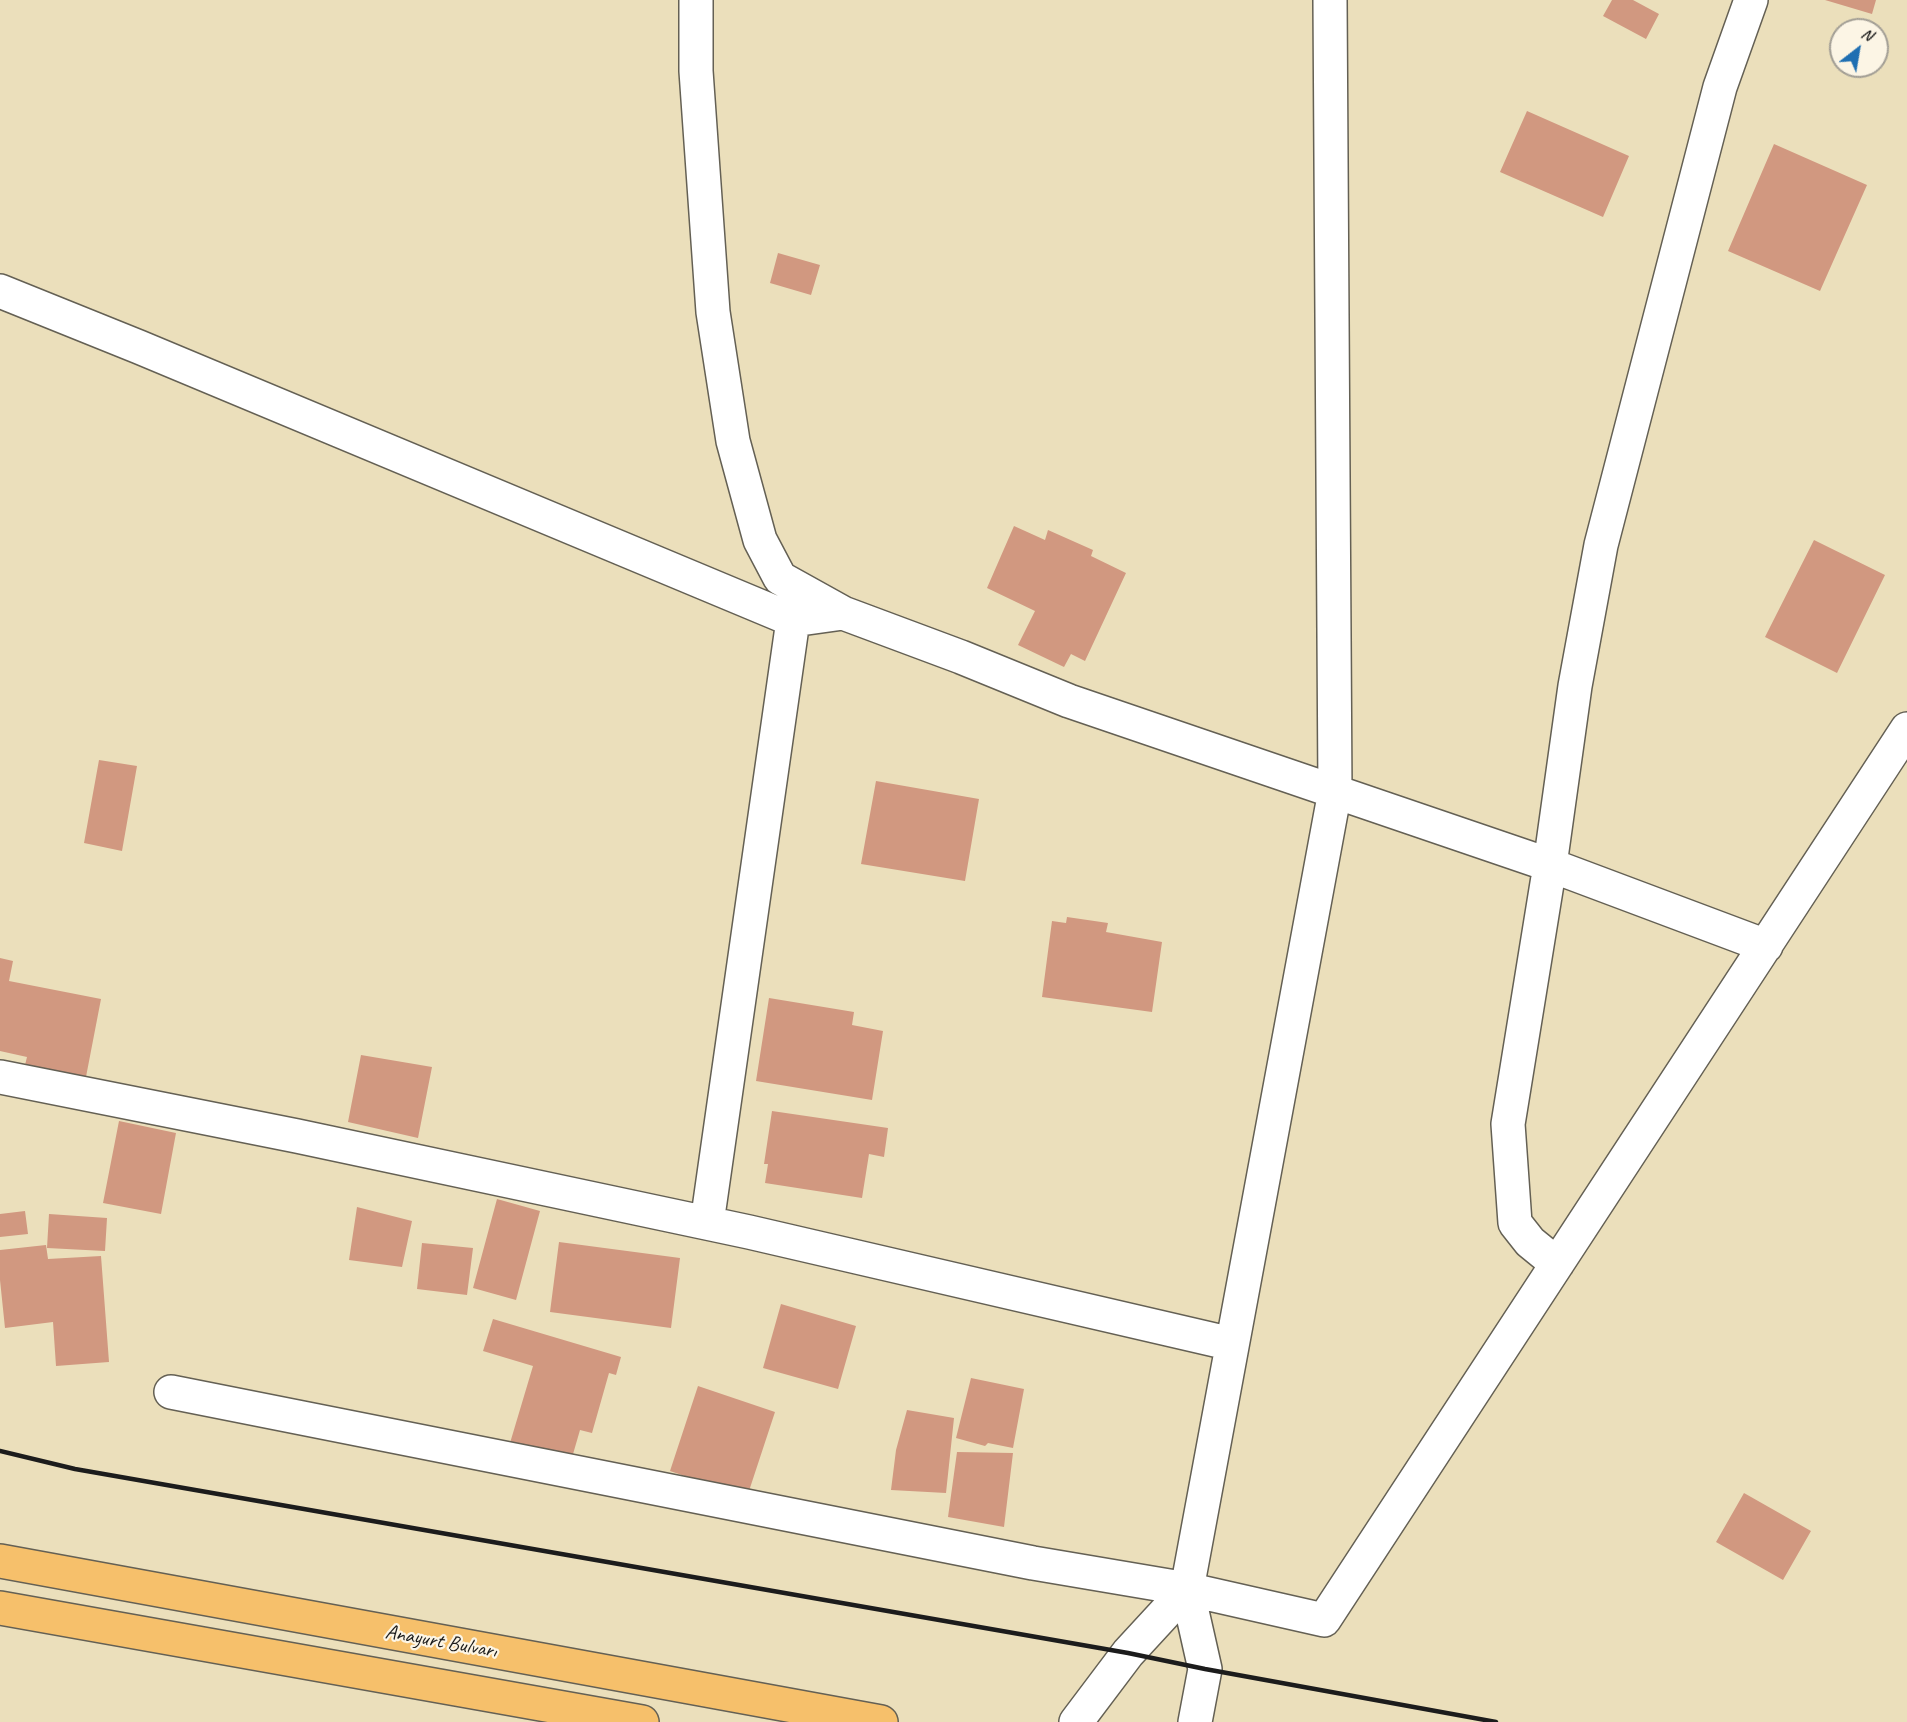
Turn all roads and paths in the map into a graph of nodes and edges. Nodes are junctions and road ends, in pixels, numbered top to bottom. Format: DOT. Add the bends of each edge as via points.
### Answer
graph roads {
  1 [pos="696,0"];
  2 [pos="1330,0"];
  3 [pos="1751,0"];
  4 [pos="0,291"];
  5 [pos="843,613"];
  6 [pos="793,620"];
  7 [pos="1907,729"];
  8 [pos="1335,791"];
  9 [pos="1550,865"];
  10 [pos="1766,946"];
  11 [pos="0,1077"];
  12 [pos="707,1223"];
  13 [pos="1557,1264"];
  14 [pos="1232,1344"];
  15 [pos="171,1392"];
  16 [pos="0,1561"];
  17 [pos="1186,1589"];
  18 [pos="0,1608"];
  19 [pos="642,1722"];
  20 [pos="881,1722"];
  21 [pos="1076,1722"];
  22 [pos="1195,1722"];
  1 -- 5 [label="street" via="696,71 713,312 733,441 760,540 780,578"];
  2 -- 8 [label="street"];
  3 -- 9 [label="street" via="1720,87 1601,545 1575,686"];
  4 -- 6 [label="street"];
  5 -- 6 [label="street"];
  5 -- 8 [label="street" via="1069,701"];
  6 -- 12 [label="street"];
  7 -- 10 [label="street"];
  8 -- 9 [label="street"];
  8 -- 14 [label="street"];
  9 -- 10 [label="street"];
  9 -- 13 [label="street" via="1508,1124 1515,1223 1530,1242"];
  10 -- 13 [label="street"];
  11 -- 12 [label="street"];
  12 -- 14 [label="street"];
  13 -- 17 [label="street" via="1324,1620"];
  14 -- 17 [label="street"];
  15 -- 17 [label="street" via="998,1556"];
  16 -- 20 [label="main road, Anayurt Bulvarı"];
  17 -- 21 [label="street" via="1128,1653"];
  17 -- 22 [label="street" via="1205,1669"];
  18 -- 19 [label="main road, Anayurt Bulvarı"];
}
